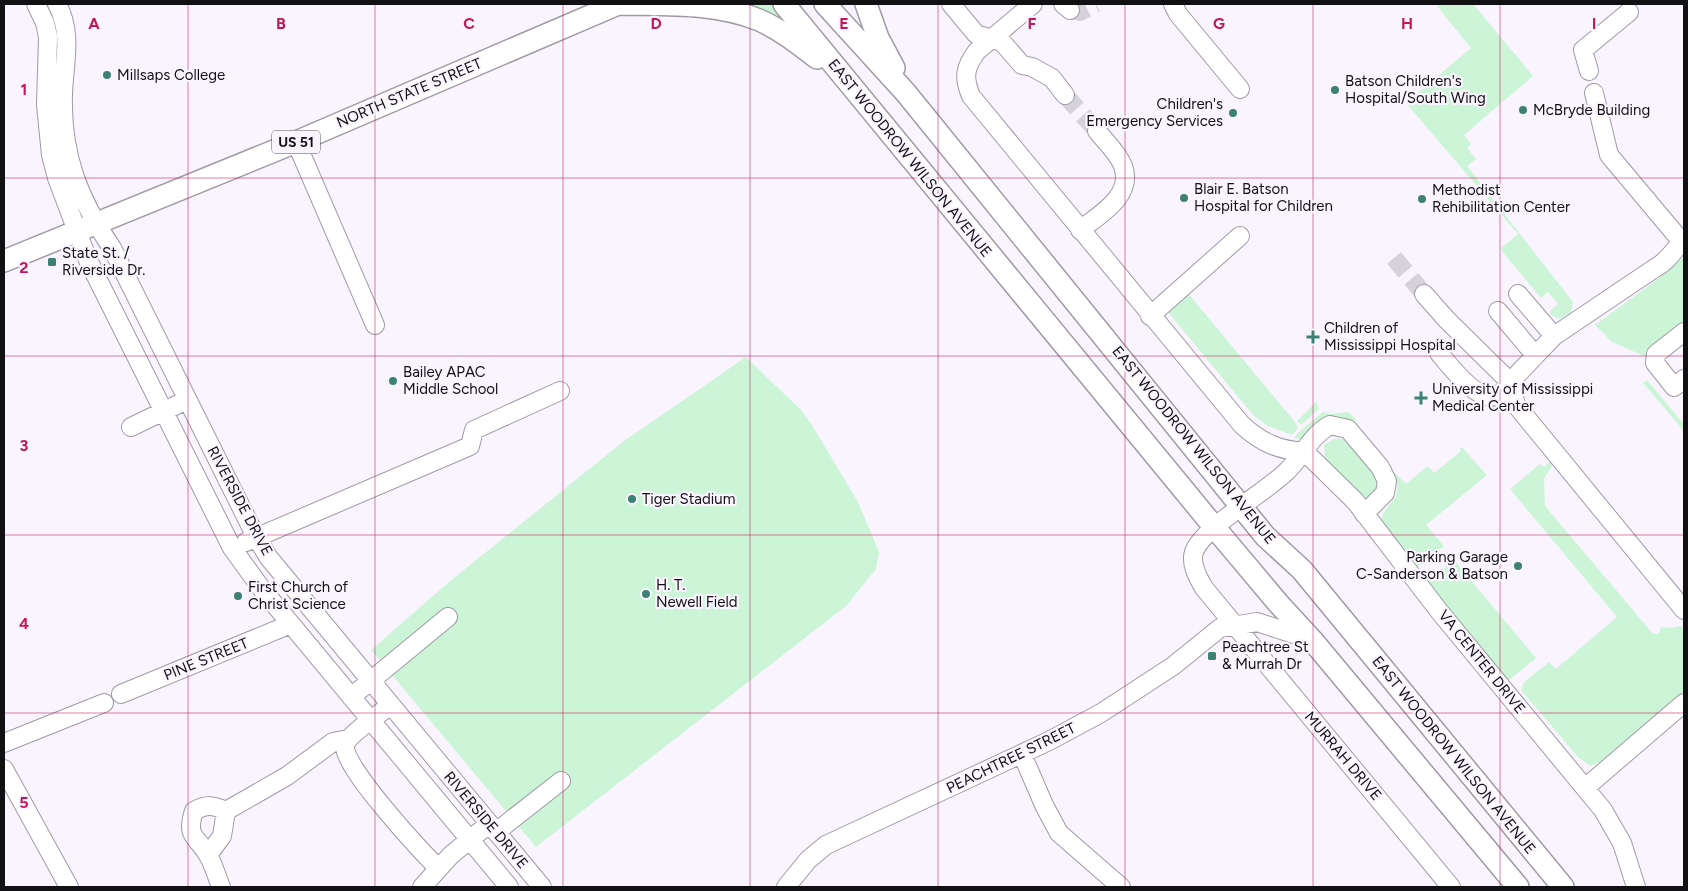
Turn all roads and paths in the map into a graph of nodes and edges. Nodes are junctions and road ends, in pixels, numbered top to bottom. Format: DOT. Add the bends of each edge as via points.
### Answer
graph roads {
  1 [pos="36,4"];
  2 [pos="57,4"];
  3 [pos="618,4"];
  4 [pos="784,4"];
  5 [pos="824,4"];
  6 [pos="866,4"];
  7 [pos="951,4"];
  8 [pos="1033,4"];
  9 [pos="1160,4"];
  10 [pos="1176,7"];
  11 [pos="1629,12"];
  12 [pos="992,38"];
  13 [pos="1589,71"];
  14 [pos="56,79"];
  15 [pos="846,81"];
  16 [pos="1240,89"];
  17 [pos="906,93"];
  18 [pos="1594,93"];
  19 [pos="1066,95"];
  20 [pos="1097,131"];
  21 [pos="296,142"];
  22 [pos="86,228"];
  23 [pos="1080,230"];
  24 [pos="1240,236"];
  25 [pos="1683,241"];
  26 [pos="4,261"];
  27 [pos="1424,294"];
  28 [pos="1518,294"];
  29 [pos="1498,311"];
  30 [pos="1150,316"];
  31 [pos="375,324"];
  32 [pos="1684,332"];
  33 [pos="1554,336"];
  34 [pos="1439,353"];
  35 [pos="1535,355"];
  36 [pos="1684,379"];
  37 [pos="1510,382"];
  38 [pos="560,391"];
  39 [pos="187,400"];
  40 [pos="163,411"];
  41 [pos="131,427"];
  42 [pos="1305,452"];
  43 [pos="1241,506"];
  44 [pos="1364,514"];
  45 [pos="1214,528"];
  46 [pos="256,537"];
  47 [pos="232,548"];
  48 [pos="1684,610"];
  49 [pos="448,617"];
  50 [pos="291,624"];
  51 [pos="1234,624"];
  52 [pos="1312,640"];
  53 [pos="371,681"];
  54 [pos="121,694"];
  55 [pos="351,697"];
  56 [pos="104,702"];
  57 [pos="1684,703"];
  58 [pos="391,705"];
  59 [pos="371,721"];
  60 [pos="348,739"];
  61 [pos="4,743"];
  62 [pos="1022,754"];
  63 [pos="4,768"];
  64 [pos="560,781"];
  65 [pos="1585,788"];
  66 [pos="226,811"];
  67 [pos="493,828"];
  68 [pos="469,840"];
  69 [pos="208,855"];
  70 [pos="438,868"];
  71 [pos="425,886"];
  72 [pos="69,887"];
  73 [pos="221,887"];
  74 [pos="509,887"];
  75 [pos="542,887"];
  76 [pos="786,887"];
  77 [pos="1121,887"];
  78 [pos="1451,887"];
  79 [pos="1518,887"];
  80 [pos="1563,887"];
  81 [pos="1636,887"];
  1 -- 14 [label="street" via="45,23"];
  2 -- 14 [label="street" via="66,35"];
  3 -- 15 [label="main road" via="698,6 735,12 789,37"];
  3 -- 21 [label="main road, NORTH STATE STREET / US 51"];
  4 -- 15 [label="main road, EAST WOODROW WILSON AVENUE"];
  5 -- 17 [label="main road, EAST WOODROW WILSON AVENUE"];
  6 -- 17 [label="main road" via="878,38"];
  7 -- 12 [label="street" via="976,34"];
  8 -- 12 [label="street"];
  9 -- 10 [label="street"];
  10 -- 16 [label="street"];
  11 -- 13 [label="street" via="1583,50"];
  12 -- 19 [label="street" via="1002,42 1022,64 1052,78"];
  12 -- 23 [label="street" via="977,50 966,68 964,76 971,96"];
  14 -- 22 [label="street" via="71,168 84,203"];
  15 -- 45 [label="main road, EAST WOODROW WILSON AVENUE"];
  17 -- 43 [label="main road, EAST WOODROW WILSON AVENUE"];
  18 -- 25 [label="street" via="1609,155"];
  20 -- 23 [label="street" via="1123,166 1122,189 1113,204"];
  21 -- 22 [label="main road, NORTH STATE STREET / US 51"];
  21 -- 31 [label="street"];
  22 -- 26 [label="main road, NORTH STATE STREET / US 51"];
  22 -- 39 [label="street, RIVERSIDE DRIVE" via="112,248"];
  22 -- 40 [label="street, RIVERSIDE DRIVE" via="88,260"];
  23 -- 30 [label="street"];
  24 -- 30 [label="street"];
  25 -- 33 [label="street" via="1673,250 1668,261"];
  27 -- 37 [label="street"];
  28 -- 33 [label="street"];
  29 -- 35 [label="street"];
  30 -- 42 [label="street" via="1252,434 1281,450"];
  32 -- 36 [label="street" via="1656,354 1655,363 1674,387"];
  33 -- 35 [label="street"];
  34 -- 37 [label="street" via="1481,395 1492,397 1501,394"];
  35 -- 37 [label="street"];
  37 -- 48 [label="street" via="1516,405"];
  38 -- 46 [label="street" via="474,430 470,446"];
  39 -- 40 [label="street"];
  39 -- 46 [label="street, RIVERSIDE DRIVE"];
  40 -- 41 [label="street"];
  40 -- 47 [label="street, RIVERSIDE DRIVE"];
  42 -- 43 [label="street" via="1286,473"];
  42 -- 44 [label="street, VA CENTER DRIVE"];
  42 -- 44 [label="street" via="1312,437 1330,425 1348,429 1380,467 1387,481 1385,493"];
  43 -- 45 [label="street"];
  43 -- 80 [label="main road, EAST WOODROW WILSON AVENUE" via="1265,536 1302,570"];
  44 -- 65 [label="street, VA CENTER DRIVE" via="1439,611"];
  45 -- 51 [label="street" via="1199,543 1193,553 1193,562 1196,576"];
  45 -- 52 [label="main road, EAST WOODROW WILSON AVENUE"];
  46 -- 47 [label="street"];
  46 -- 53 [label="street, RIVERSIDE DRIVE" via="269,558"];
  47 -- 50 [label="street, RIVERSIDE DRIVE"];
  49 -- 53 [label="street"];
  50 -- 54 [label="street, PINE STREET"];
  50 -- 55 [label="street, RIVERSIDE DRIVE"];
  51 -- 52 [label="street, PEACHTREE STREET" via="1257,622"];
  51 -- 62 [label="street, PEACHTREE STREET" via="1220,628 1173,666 1117,704"];
  51 -- 78 [label="street, MURRAH DRIVE"];
  52 -- 79 [label="main road, EAST WOODROW WILSON AVENUE"];
  53 -- 55 [label="street"];
  53 -- 58 [label="street, RIVERSIDE DRIVE"];
  55 -- 59 [label="street, RIVERSIDE DRIVE"];
  56 -- 61 [label="street"];
  57 -- 65 [label="street"];
  58 -- 59 [label="street"];
  58 -- 67 [label="street, RIVERSIDE DRIVE"];
  59 -- 60 [label="street"];
  59 -- 68 [label="street, RIVERSIDE DRIVE"];
  60 -- 66 [label="street" via="333,742 287,776"];
  60 -- 70 [label="street" via="345,753 356,773"];
  62 -- 76 [label="street, PEACHTREE STREET" via="826,845"];
  62 -- 77 [label="street" via="1059,833"];
  63 -- 72 [label="street"];
  64 -- 67 [label="street"];
  65 -- 81 [label="street, VA CENTER DRIVE" via="1603,810 1622,843"];
  66 -- 69 [label="street" via="222,836"];
  66 -- 69 [label="street" via="214,805 204,805 194,811 190,823 192,837"];
  67 -- 68 [label="street"];
  67 -- 75 [label="street, RIVERSIDE DRIVE"];
  68 -- 70 [label="street"];
  68 -- 74 [label="street, RIVERSIDE DRIVE"];
  69 -- 73 [label="street"];
  70 -- 71 [label="street"];
}
